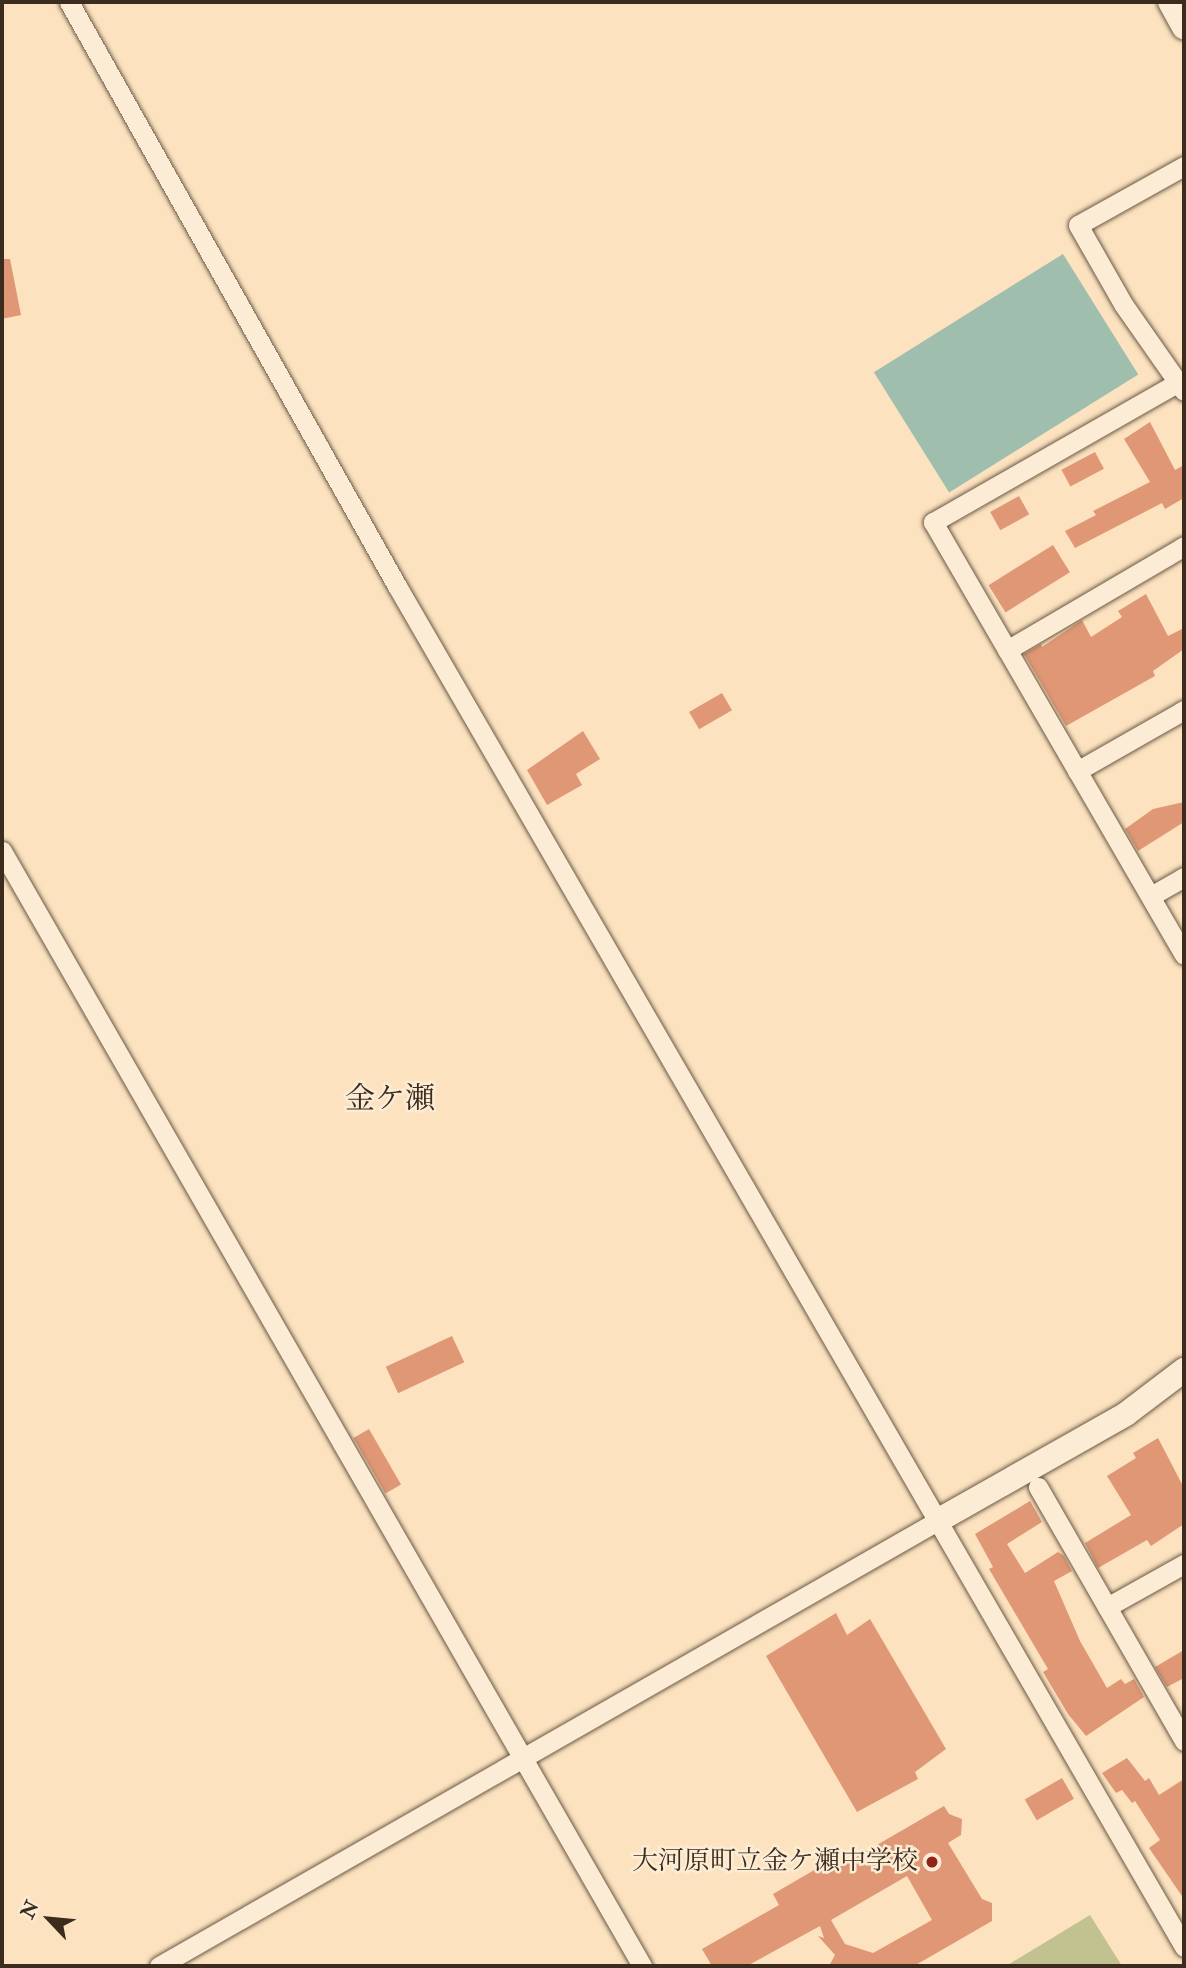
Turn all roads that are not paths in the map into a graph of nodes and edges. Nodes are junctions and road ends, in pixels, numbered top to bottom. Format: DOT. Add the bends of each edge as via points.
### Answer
graph roads {
  1 [pos="69,2"];
  2 [pos="1170,2"];
  3 [pos="1184,27"];
  4 [pos="1184,166"];
  5 [pos="1181,387"];
  6 [pos="1184,546"];
  7 [pos="1007,650"];
  8 [pos="1184,710"];
  9 [pos="1077,771"];
  10 [pos="2,851"];
  11 [pos="1184,877"];
  12 [pos="1151,896"];
  13 [pos="1184,955"];
  14 [pos="1184,1370"];
  15 [pos="1038,1487"];
  16 [pos="939,1520"];
  17 [pos="1184,1564"];
  18 [pos="1107,1607"];
  19 [pos="1179,1718"];
  20 [pos="1184,1741"];
  21 [pos="522,1758"];
  22 [pos="1184,1947"];
  23 [pos="159,1966"];
  24 [pos="642,1966"];
  1 -- 16 [label="street" via="397,586"];
  2 -- 3 [label="street"];
  4 -- 5 [label="street" via="1078,225 1123,304"];
  5 -- 7 [label="street" via="933,522"];
  6 -- 7 [label="street"];
  7 -- 9 [label="street"];
  8 -- 9 [label="street"];
  9 -- 12 [label="street"];
  10 -- 21 [label="street"];
  11 -- 12 [label="street"];
  12 -- 13 [label="street"];
  14 -- 16 [label="street" via="1126,1414"];
  15 -- 18 [label="street"];
  16 -- 21 [label="street"];
  16 -- 22 [label="street"];
  17 -- 18 [label="street"];
  18 -- 19 [label="street"];
  19 -- 20 [label="street"];
  21 -- 23 [label="street"];
  21 -- 24 [label="street"];
}
